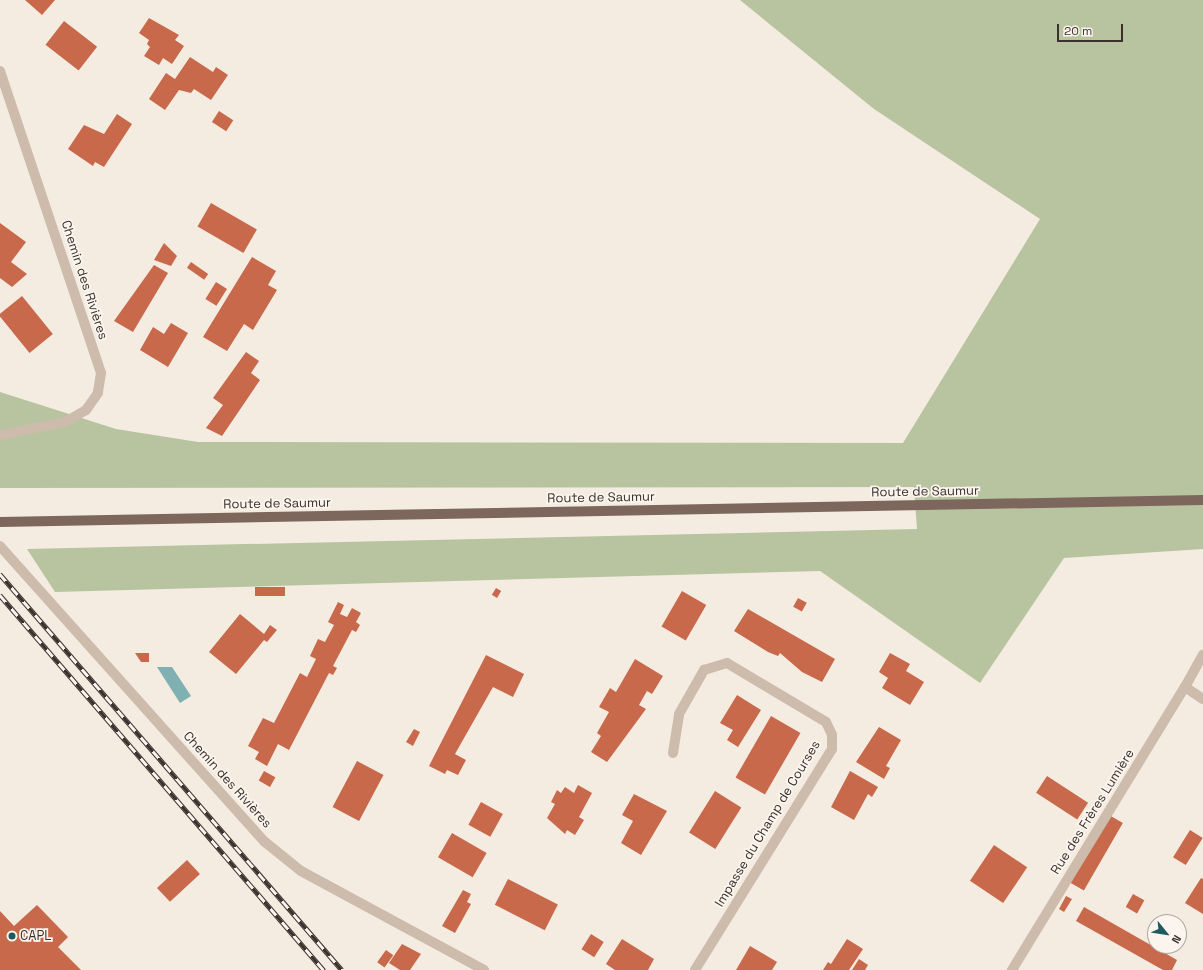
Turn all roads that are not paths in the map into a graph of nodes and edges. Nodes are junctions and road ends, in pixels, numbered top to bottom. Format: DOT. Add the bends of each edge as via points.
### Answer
graph roads {
  1 [pos="0,72"];
  2 [pos="0,435"];
  3 [pos="1203,500"];
  4 [pos="0,522"];
  5 [pos="0,546"];
  6 [pos="1203,655"];
  7 [pos="1185,687"];
  8 [pos="1203,699"];
  9 [pos="674,753"];
  10 [pos="484,970"];
  11 [pos="696,970"];
  12 [pos="1012,970"];
  1 -- 2 [label="street, Chemin des Rivières" via="101,373 98,393 86,410 65,422"];
  3 -- 4 [label="main road, Route de Saumur"];
  5 -- 10 [label="street, Chemin des Rivières" via="265,842 301,871"];
  6 -- 7 [label="street, Rue des Frères Lumière"];
  7 -- 8 [label="street"];
  7 -- 12 [label="street, Rue des Frères Lumière"];
  9 -- 11 [label="street, Impasse du Champ de Courses" via="679,714 704,670 727,663 826,722 832,734 832,749"];
}
